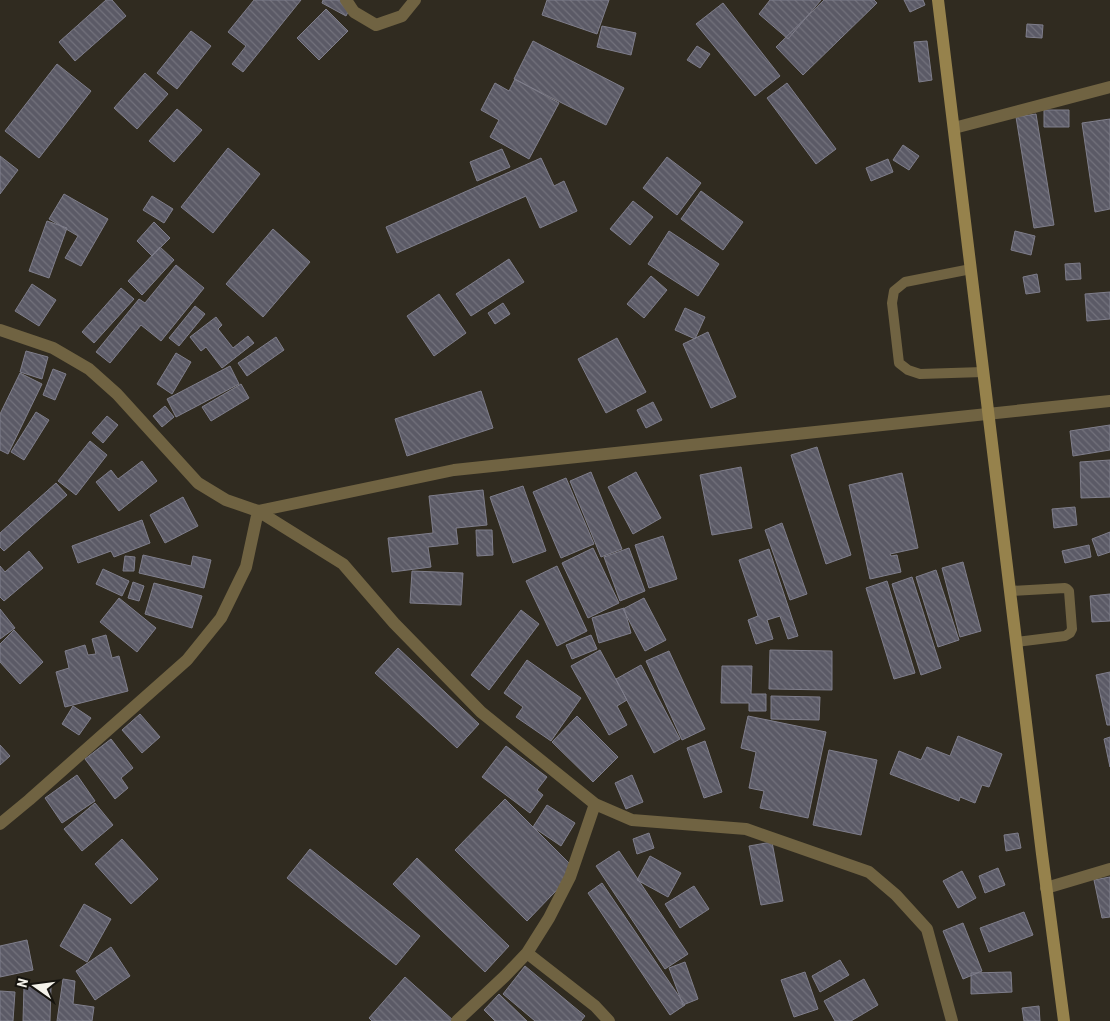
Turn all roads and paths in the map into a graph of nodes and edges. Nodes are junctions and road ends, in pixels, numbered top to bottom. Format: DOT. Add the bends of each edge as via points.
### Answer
graph roads {
  1 [pos="346,0"];
  2 [pos="415,0"];
  3 [pos="938,0"];
  4 [pos="1110,87"];
  5 [pos="954,128"];
  6 [pos="971,268"];
  7 [pos="0,330"];
  8 [pos="983,372"];
  9 [pos="1110,401"];
  10 [pos="988,414"];
  11 [pos="258,511"];
  12 [pos="1010,592"];
  13 [pos="1016,642"];
  14 [pos="595,804"];
  15 [pos="0,824"];
  16 [pos="1110,869"];
  17 [pos="1046,888"];
  18 [pos="527,953"];
  19 [pos="457,1021"];
  20 [pos="609,1021"];
  21 [pos="952,1021"];
  22 [pos="1064,1021"];
  1 -- 2 [label="street" via="354,12 376,25 402,16"];
  3 -- 5 [label="main road"];
  4 -- 5 [label="street"];
  5 -- 6 [label="main road"];
  6 -- 8 [label="main road"];
  6 -- 8 [label="lane" via="905,282 894,291 892,303 898,363 920,374"];
  7 -- 11 [label="street" via="54,348 90,369 198,483 226,500"];
  8 -- 10 [label="main road"];
  9 -- 10 [label="street"];
  10 -- 11 [label="street" via="454,470"];
  10 -- 12 [label="main road"];
  11 -- 14 [label="street" via="343,564 394,623 481,712"];
  11 -- 15 [label="street" via="246,567 221,618 187,660"];
  12 -- 13 [label="main road"];
  12 -- 13 [label="lane" via="1065,588 1069,591 1070,633"];
  13 -- 17 [label="main road"];
  14 -- 18 [label="street" via="570,877"];
  14 -- 21 [label="street" via="632,820 746,829 869,872 896,895 927,929"];
  16 -- 17 [label="street"];
  17 -- 22 [label="main road"];
  18 -- 19 [label="street"];
  18 -- 20 [label="street" via="595,1006"];
}
